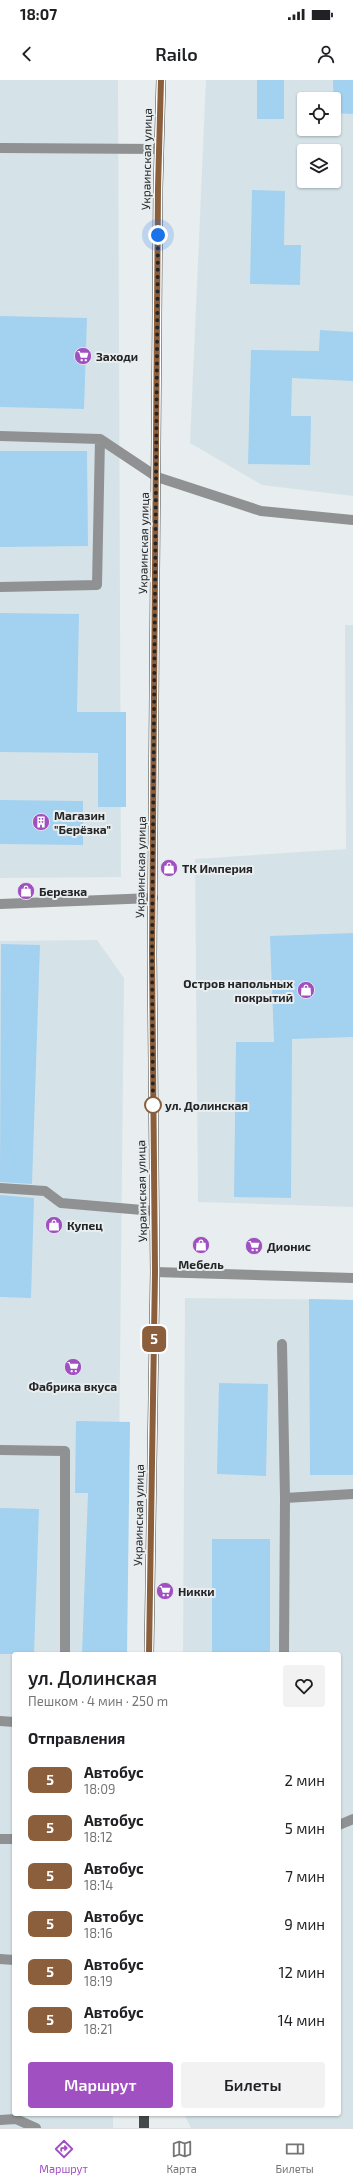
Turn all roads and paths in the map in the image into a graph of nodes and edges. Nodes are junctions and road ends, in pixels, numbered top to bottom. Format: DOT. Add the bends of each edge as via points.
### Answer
graph roads {
  1 [pos="161,80"];
  2 [pos="0,148"];
  3 [pos="159,149"];
  4 [pos="0,436"];
  5 [pos="100,439"];
  6 [pos="157,477"];
  7 [pos="353,520"];
  8 [pos="0,588"];
  9 [pos="153,898"];
  10 [pos="0,904"];
  11 [pos="0,1188"];
  12 [pos="154,1211"];
  13 [pos="155,1272"];
  14 [pos="353,1278"];
  15 [pos="282,1344"];
  16 [pos="0,1450"];
  17 [pos="353,1494"];
  18 [pos="285,1498"];
  19 [pos="65,1652"];
  20 [pos="149,1652"];
  21 [pos="284,1652"];
  22 [pos="0,1721"];
  23 [pos="12,1722"];
  24 [pos="353,1819"];
  25 [pos="341,1824"];
  26 [pos="0,1839"];
  27 [pos="12,1839"];
  28 [pos="0,1960"];
  29 [pos="12,1960"];
  30 [pos="144,2116"];
  31 [pos="0,2120"];
  32 [pos="36,2128"];
  33 [pos="144,2128"];
  1 -- 3 [label="main road, Украинская улица"];
  2 -- 3 [label="street"];
  3 -- 6 [label="main road, Украинская улица"];
  4 -- 5 [label="street"];
  5 -- 6 [label="street"];
  5 -- 8 [label="street" via="97,585"];
  6 -- 7 [label="street" via="261,511"];
  6 -- 9 [label="main road, Украинская улица"];
  9 -- 10 [label="street"];
  9 -- 12 [label="main road, Украинская улица"];
  11 -- 12 [label="street" via="45,1191 61,1204"];
  12 -- 13 [label="main road, Украинская улица"];
  13 -- 14 [label="street"];
  13 -- 20 [label="main road, Украинская улица"];
  15 -- 18 [label="street"];
  16 -- 19 [label="street" via="65,1451"];
  17 -- 18 [label="street"];
  18 -- 21 [label="street"];
  22 -- 23 [label="street"];
  24 -- 25 [label="street"];
  26 -- 27 [label="street"];
  28 -- 29 [label="street"];
  30 -- 33 [label="main road"];
  31 -- 32 [label="street" via="16,2119"];
}
